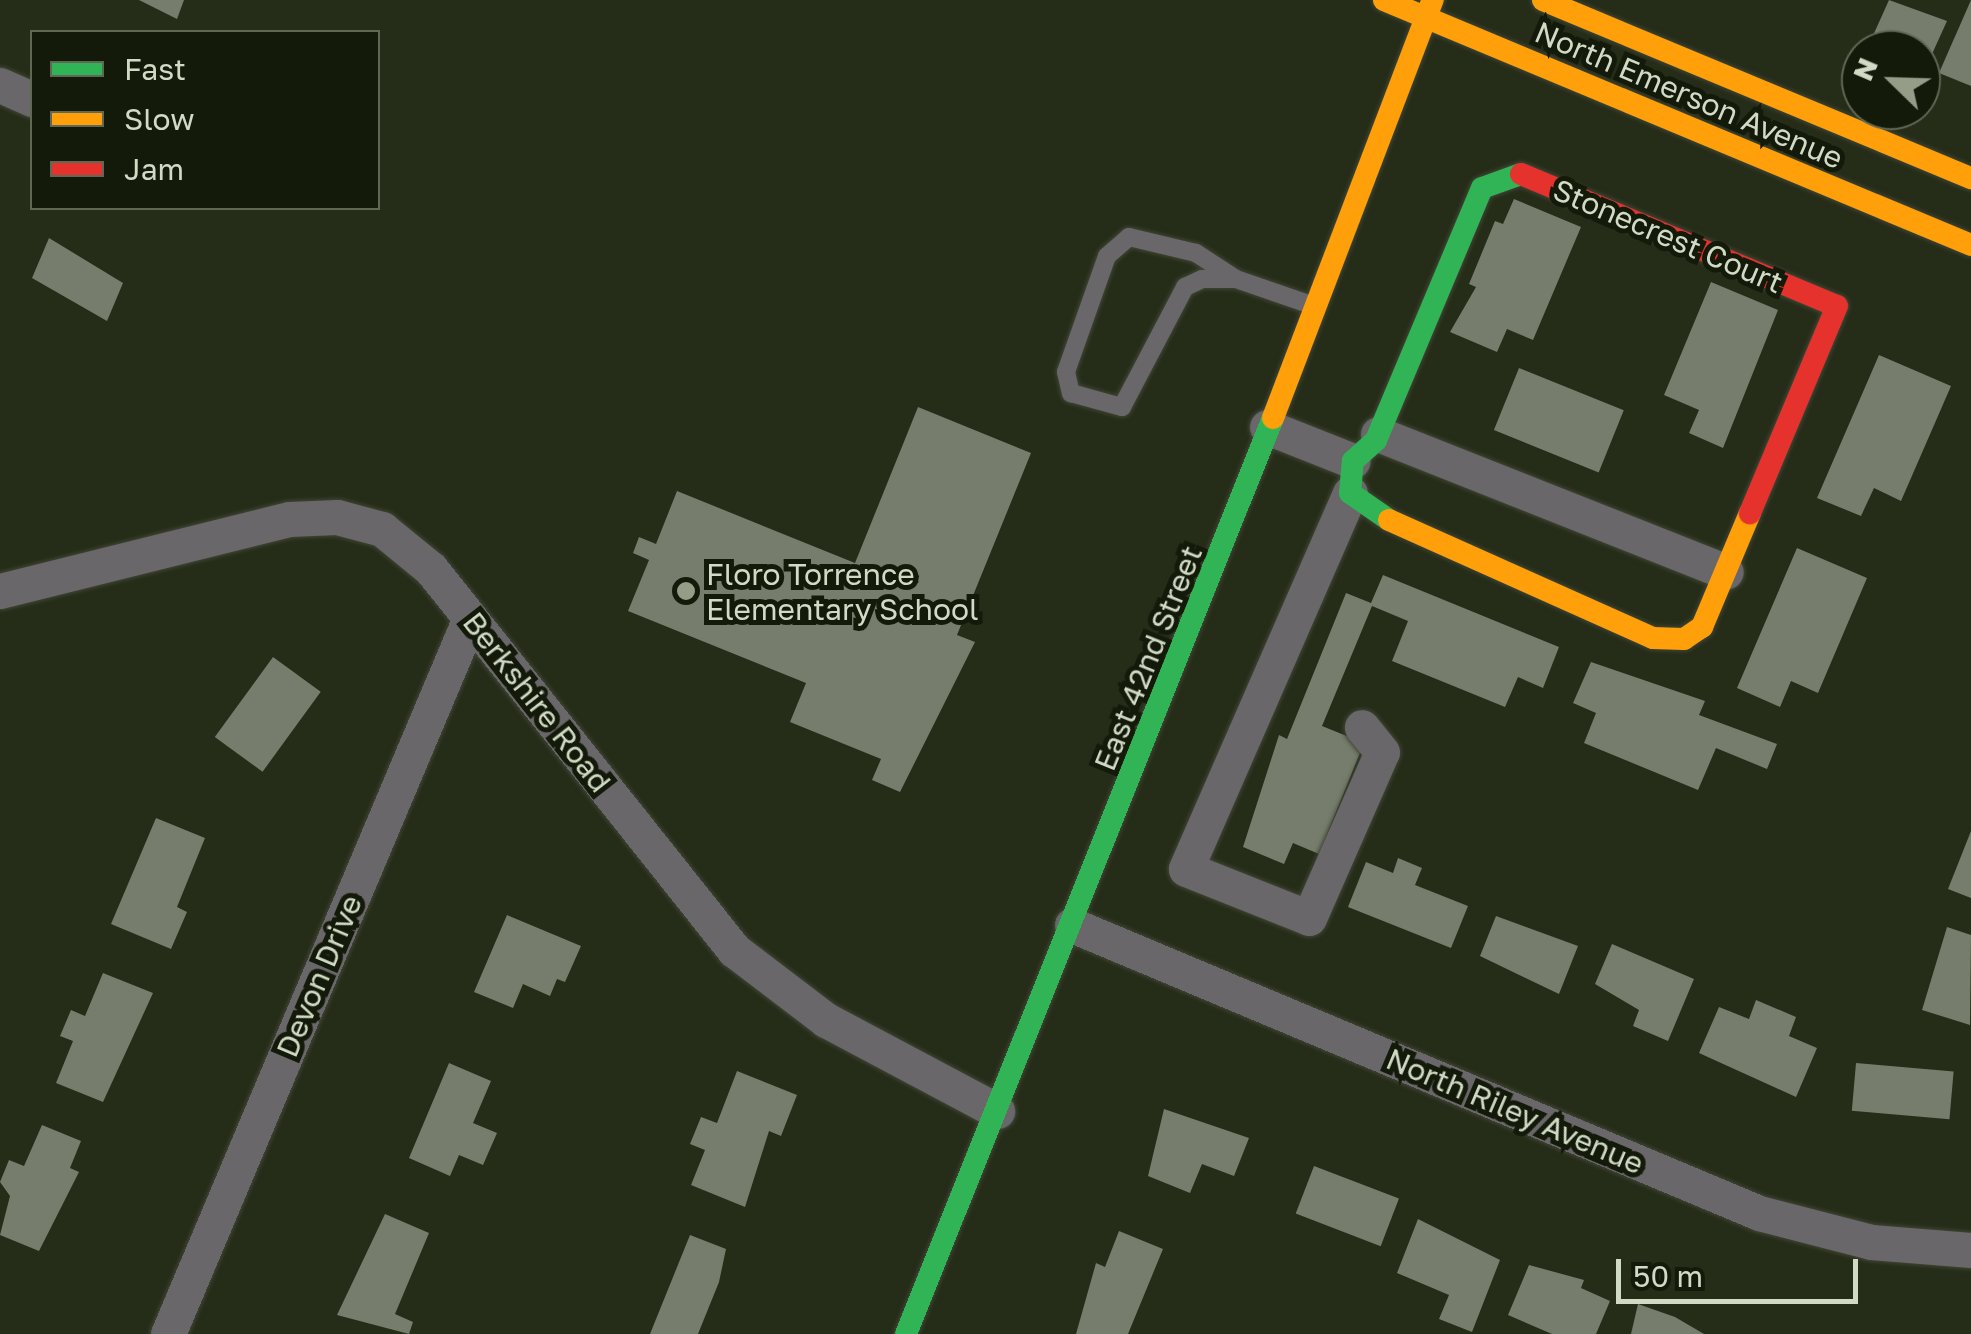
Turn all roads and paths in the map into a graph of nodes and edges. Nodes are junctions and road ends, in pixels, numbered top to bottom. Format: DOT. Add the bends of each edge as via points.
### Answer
graph roads {
  1 [pos="1384,0"];
  2 [pos="1543,0"];
  3 [pos="1429,9"];
  4 [pos="0,85"];
  5 [pos="30,98"];
  6 [pos="1971,178"];
  7 [pos="1971,246"];
  8 [pos="1236,279"];
  9 [pos="1310,304"];
  10 [pos="1267,427"];
  11 [pos="1378,434"];
  12 [pos="1351,477"];
  13 [pos="1726,572"];
  14 [pos="0,591"];
  15 [pos="470,618"];
  16 [pos="1362,727"];
  17 [pos="1072,925"];
  18 [pos="997,1110"];
  19 [pos="1971,1250"];
  20 [pos="168,1334"];
  21 [pos="906,1334"];
  1 -- 3 [label="street, North Emerson Avenue"];
  2 -- 6 [label="street, North Emerson Avenue"];
  3 -- 7 [label="street, North Emerson Avenue"];
  3 -- 9 [label="street, East 42nd Street"];
  4 -- 5 [label="street"];
  8 -- 8 [label="lane" via="1196,253 1129,237 1108,256 1066,372 1071,393 1122,408 1184,287"];
  8 -- 9 [label="lane"];
  9 -- 10 [label="street, East 42nd Street"];
  10 -- 12 [label="street, Stonecrest Court"];
  10 -- 17 [label="street, East 42nd Street"];
  11 -- 12 [label="street, Stonecrest Court"];
  11 -- 13 [label="street"];
  11 -- 13 [label="street, Stonecrest Court" via="1482,188 1521,174 1837,306"];
  12 -- 13 [label="street, Stonecrest Court" via="1372,513 1657,639 1702,627"];
  12 -- 16 [label="street" via="1186,869 1308,918 1382,752"];
  14 -- 15 [label="street, Berkshire Road" via="322,516 397,538"];
  15 -- 18 [label="street, Berkshire Road" via="734,950 826,1020"];
  15 -- 20 [label="street, Devon Drive"];
  17 -- 18 [label="street, East 42nd Street"];
  17 -- 19 [label="street, North Riley Avenue" via="1758,1213 1871,1242"];
  18 -- 21 [label="street, East 42nd Street"];
}
